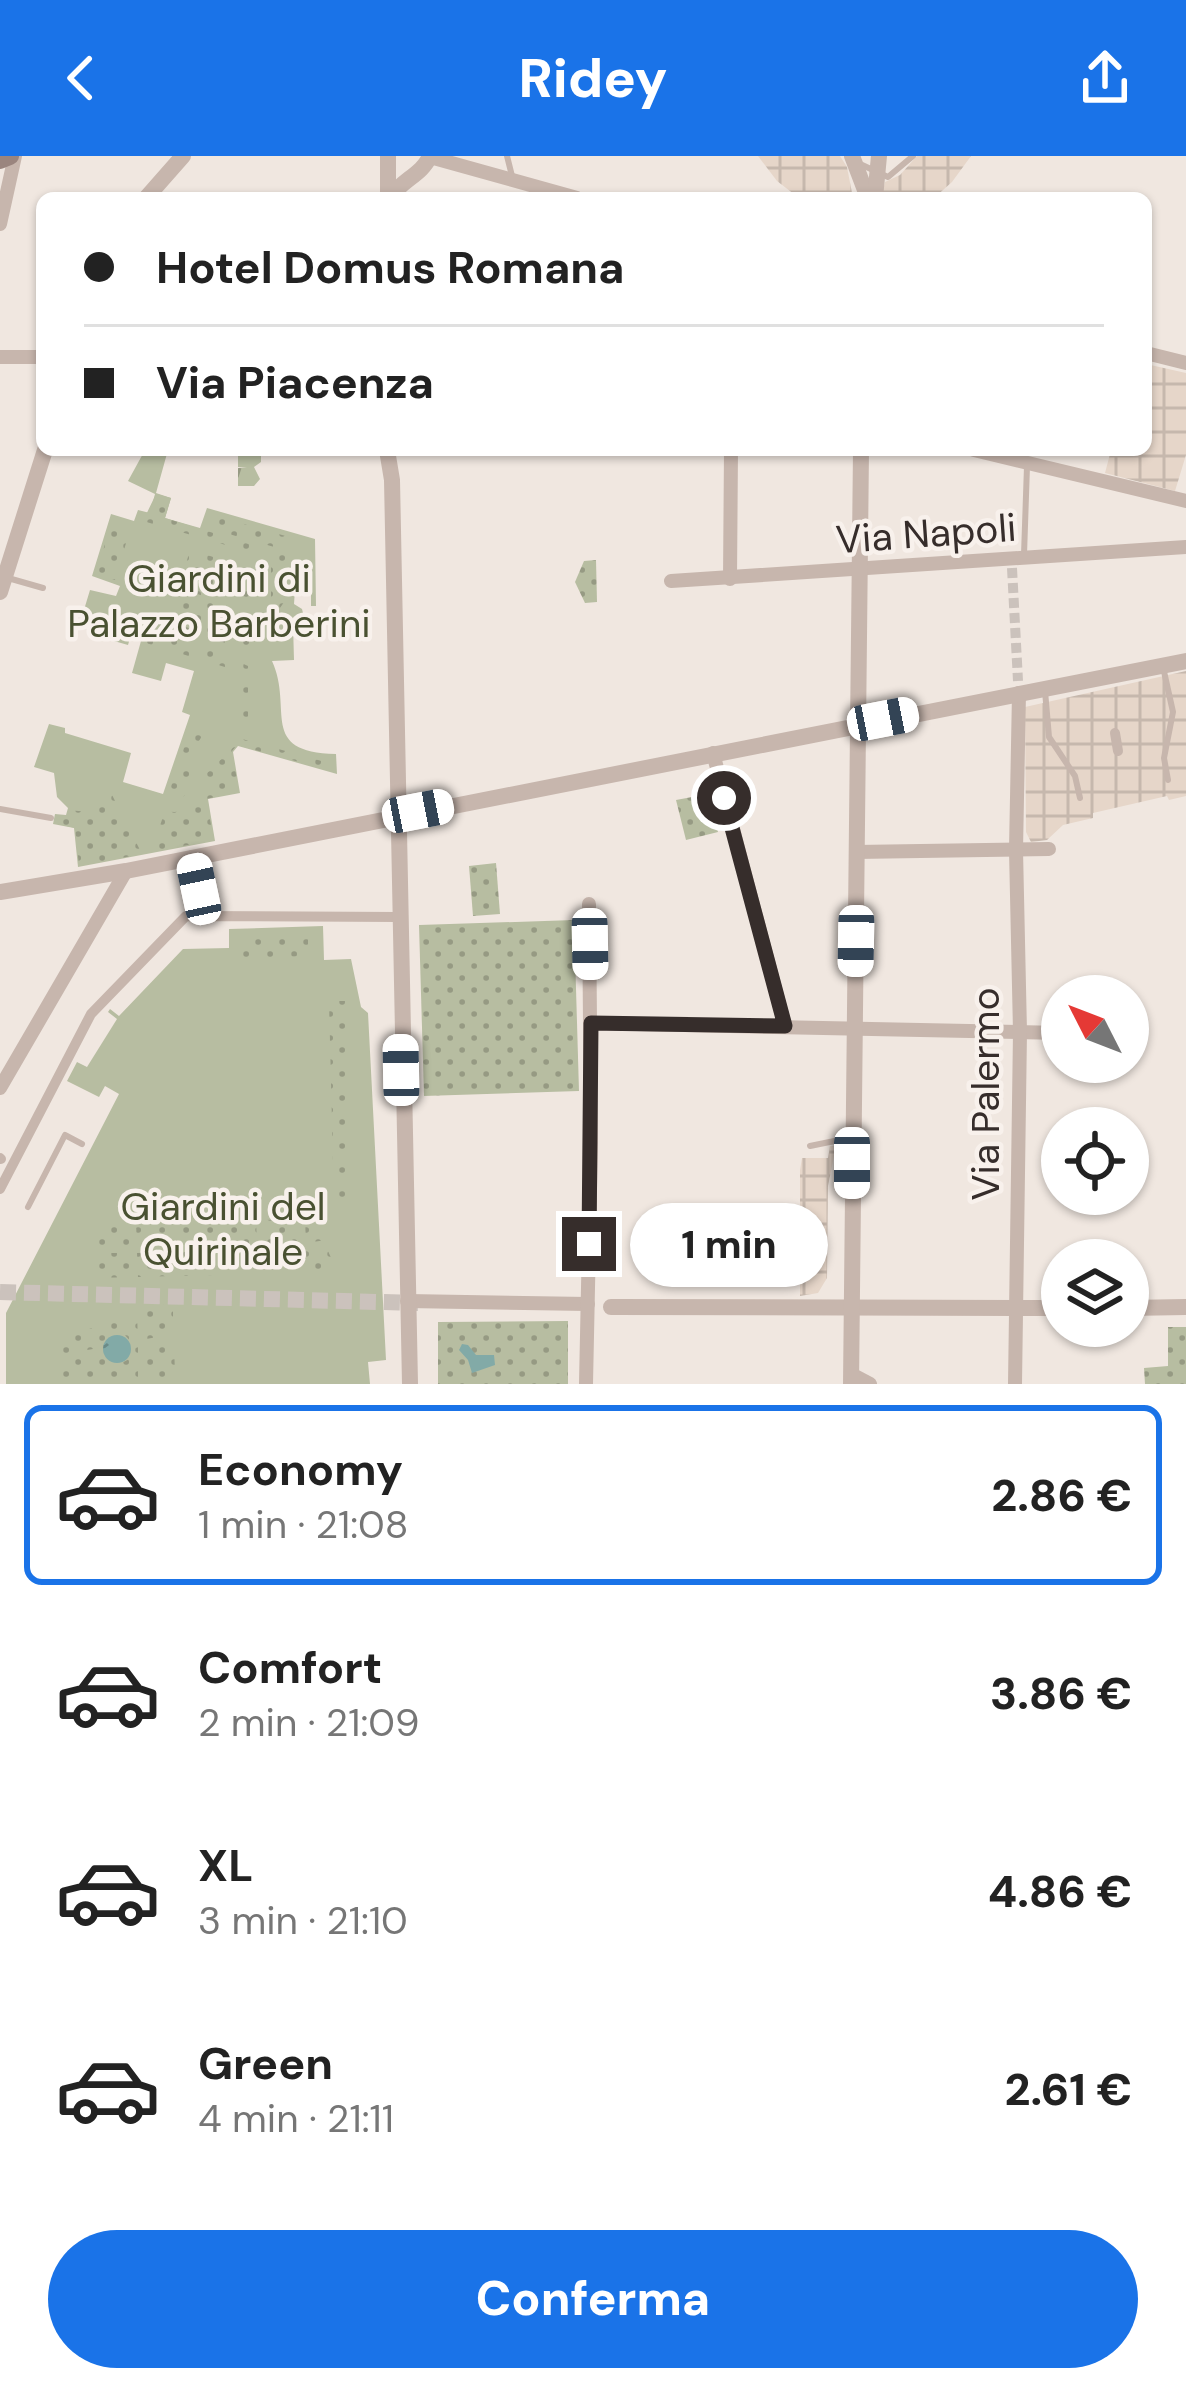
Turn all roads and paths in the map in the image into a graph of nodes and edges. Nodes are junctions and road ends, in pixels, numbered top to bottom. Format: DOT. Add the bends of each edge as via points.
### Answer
graph roads {
  1 [pos="12,156"];
  2 [pos="183,156"];
  3 [pos="389,156"];
  4 [pos="430,156"];
  5 [pos="507,156"];
  6 [pos="913,156"];
  7 [pos="852,157"];
  8 [pos="0,160"];
  9 [pos="872,169"];
  10 [pos="414,176"];
  11 [pos="513,180"];
  12 [pos="151,192"];
  13 [pos="389,192"];
  14 [pos="396,192"];
  15 [pos="556,192"];
  16 [pos="0,224"];
  17 [pos="1152,354"];
  18 [pos="0,357"];
  19 [pos="36,357"];
  20 [pos="1186,363"];
  21 [pos="43,456"];
  22 [pos="391,456"];
  23 [pos="731,456"];
  24 [pos="861,456"];
  25 [pos="997,456"];
  26 [pos="1027,464"];
  27 [pos="1186,501"];
  28 [pos="1186,547"];
  29 [pos="1016,562"];
  30 [pos="860,571"];
  31 [pos="730,579"];
  32 [pos="671,581"];
  33 [pos="2,585"];
  34 [pos="43,588"];
  35 [pos="1186,661"];
  36 [pos="1163,665"];
  37 [pos="1018,687"];
  38 [pos="1046,688"];
  39 [pos="857,724"];
  40 [pos="1115,733"];
  41 [pos="1118,751"];
  42 [pos="712,753"];
  43 [pos="1168,781"];
  44 [pos="1080,798"];
  45 [pos="0,808"];
  46 [pos="399,814"];
  47 [pos="51,818"];
  48 [pos="1049,849"];
  49 [pos="1016,850"];
  50 [pos="856,852"];
  51 [pos="192,857"];
  52 [pos="126,871"];
  53 [pos="0,892"];
  54 [pos="589,904"];
  55 [pos="205,916"];
  56 [pos="398,917"];
  57 [pos="591,1023"];
  58 [pos="785,1026"];
  59 [pos="854,1028"];
  60 [pos="1020,1032"];
  61 [pos="1041,1032"];
  62 [pos="0,1088"];
  63 [pos="852,1137"];
  64 [pos="82,1144"];
  65 [pos="810,1146"];
  66 [pos="0,1189"];
  67 [pos="28,1207"];
  68 [pos="407,1301"];
  69 [pos="588,1304"];
  70 [pos="851,1306"];
  71 [pos="611,1307"];
  72 [pos="1186,1307"];
  73 [pos="1041,1308"];
  74 [pos="1149,1308"];
  75 [pos="1016,1309"];
  76 [pos="851,1379"];
  77 [pos="410,1384"];
  78 [pos="586,1384"];
  79 [pos="870,1384"];
  80 [pos="1015,1384"];
  1 -- 8 [label="main road"];
  1 -- 16 [label="street"];
  2 -- 12 [label="street"];
  3 -- 10 [label="street"];
  3 -- 13 [label="street"];
  4 -- 10 [label="street"];
  4 -- 11 [label="street"];
  5 -- 11 [label="lane"];
  6 -- 9 [label="lane" via="894,175"];
  7 -- 9 [label="street"];
  10 -- 14 [label="street"];
  11 -- 15 [label="street"];
  17 -- 20 [label="street"];
  18 -- 19 [label="street"];
  21 -- 33 [label="street"];
  22 -- 46 [label="street"];
  23 -- 31 [label="street"];
  24 -- 30 [label="street"];
  25 -- 26 [label="street"];
  26 -- 27 [label="street"];
  26 -- 29 [label="lane"];
  28 -- 29 [label="street, Via Napoli"];
  29 -- 30 [label="street, Via Napoli"];
  30 -- 31 [label="street, Via Napoli"];
  30 -- 39 [label="street"];
  31 -- 32 [label="street, Via Napoli"];
  33 -- 34 [label="lane"];
  35 -- 36 [label="street"];
  36 -- 38 [label="street"];
  36 -- 43 [label="lane" via="1173,712"];
  37 -- 38 [label="street"];
  37 -- 39 [label="street"];
  37 -- 49 [label="street, Via Palermo"];
  38 -- 44 [label="lane" via="1049,737"];
  39 -- 42 [label="street"];
  39 -- 50 [label="street"];
  40 -- 41 [label="street"];
  42 -- 46 [label="street"];
  42 -- 58 [label="street"];
  45 -- 47 [label="lane"];
  46 -- 51 [label="street"];
  46 -- 56 [label="street"];
  48 -- 49 [label="street"];
  49 -- 50 [label="street"];
  49 -- 60 [label="street, Via Palermo"];
  50 -- 59 [label="street"];
  51 -- 52 [label="street"];
  51 -- 55 [label="street"];
  52 -- 53 [label="street"];
  52 -- 62 [label="street"];
  54 -- 57 [label="street"];
  55 -- 56 [label="street"];
  55 -- 66 [label="street" via="186,916 91,1014"];
  56 -- 68 [label="street"];
  57 -- 58 [label="street"];
  57 -- 69 [label="street"];
  58 -- 59 [label="street"];
  59 -- 60 [label="street"];
  59 -- 63 [label="street"];
  60 -- 61 [label="street"];
  60 -- 75 [label="street, Via Palermo"];
  63 -- 65 [label="lane"];
  63 -- 70 [label="street"];
  64 -- 67 [label="lane" via="65,1135"];
  68 -- 69 [label="street"];
  68 -- 77 [label="street"];
  69 -- 78 [label="street"];
  70 -- 71 [label="street"];
  70 -- 75 [label="street"];
  70 -- 76 [label="street"];
  72 -- 74 [label="street"];
  73 -- 75 [label="street"];
  75 -- 80 [label="street, Via Palermo"];
  76 -- 79 [label="street"];
}
